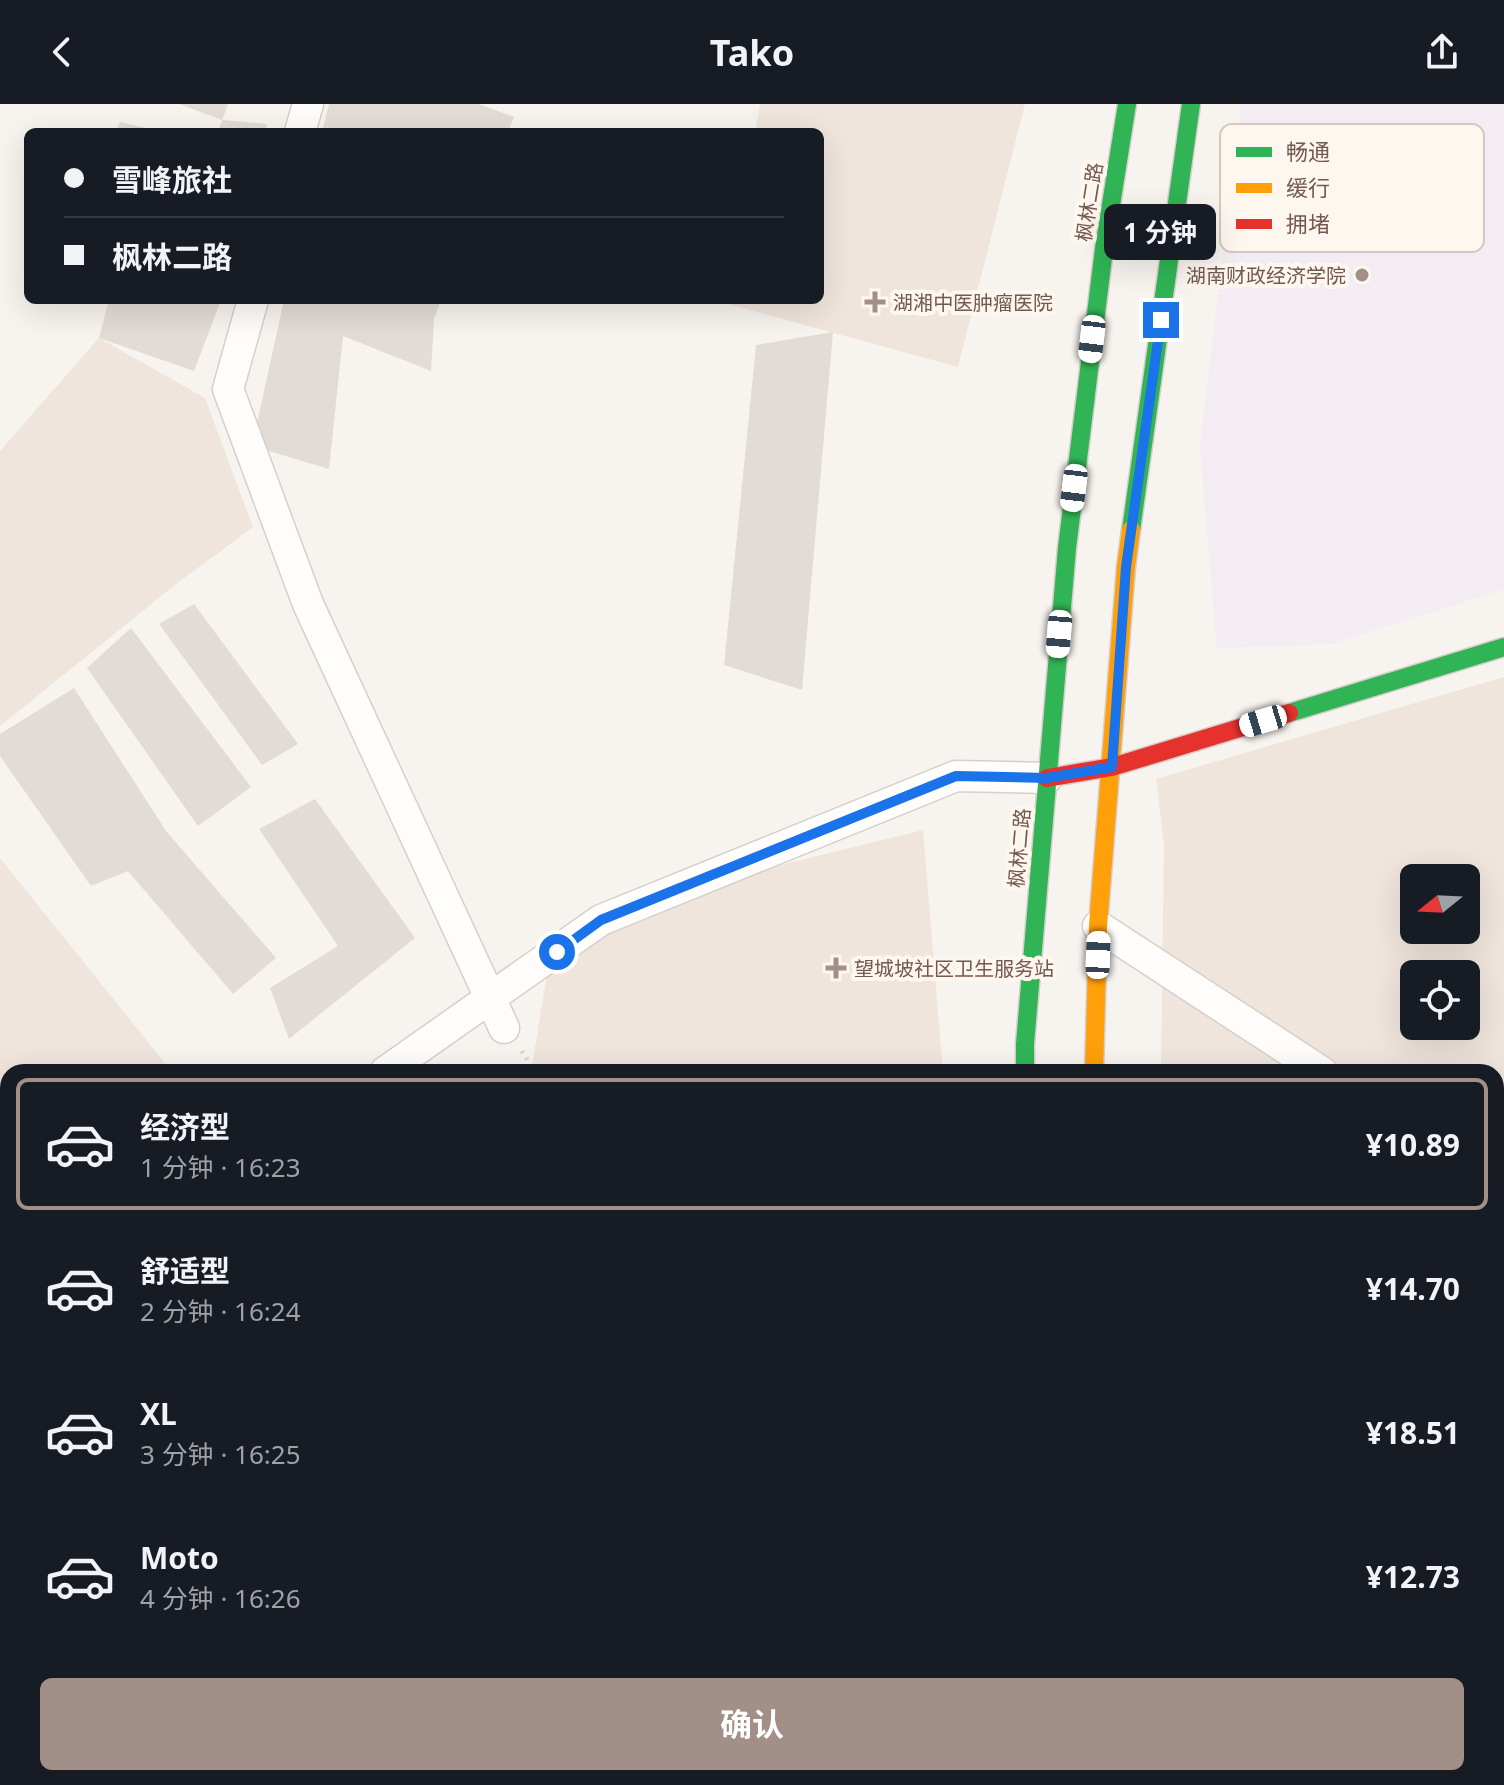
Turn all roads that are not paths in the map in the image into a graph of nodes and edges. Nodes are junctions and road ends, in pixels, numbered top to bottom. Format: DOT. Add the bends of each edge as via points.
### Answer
graph roads {
  1 [pos="308,104"];
  2 [pos="1127,104"];
  3 [pos="1191,104"];
  4 [pos="301,128"];
  5 [pos="252,304"];
  6 [pos="1504,647"];
  7 [pos="1112,767"];
  8 [pos="1047,778"];
  9 [pos="1098,926"];
  10 [pos="490,998"];
  11 [pos="504,1028"];
  12 [pos="396,1064"];
  13 [pos="1025,1064"];
  14 [pos="1094,1064"];
  15 [pos="1310,1064"];
  1 -- 4 [label="street"];
  2 -- 8 [label="main road, 枫林二路" via="1067,548"];
  3 -- 7 [label="main road" via="1126,567"];
  5 -- 10 [label="street" via="228,389 308,604"];
  6 -- 7 [label="main road"];
  7 -- 8 [label="main road"];
  7 -- 9 [label="main road"];
  8 -- 10 [label="street" via="956,776 601,920"];
  8 -- 13 [label="main road, 枫林二路"];
  9 -- 14 [label="main road"];
  9 -- 15 [label="street"];
  10 -- 11 [label="street"];
  10 -- 12 [label="street"];
}
